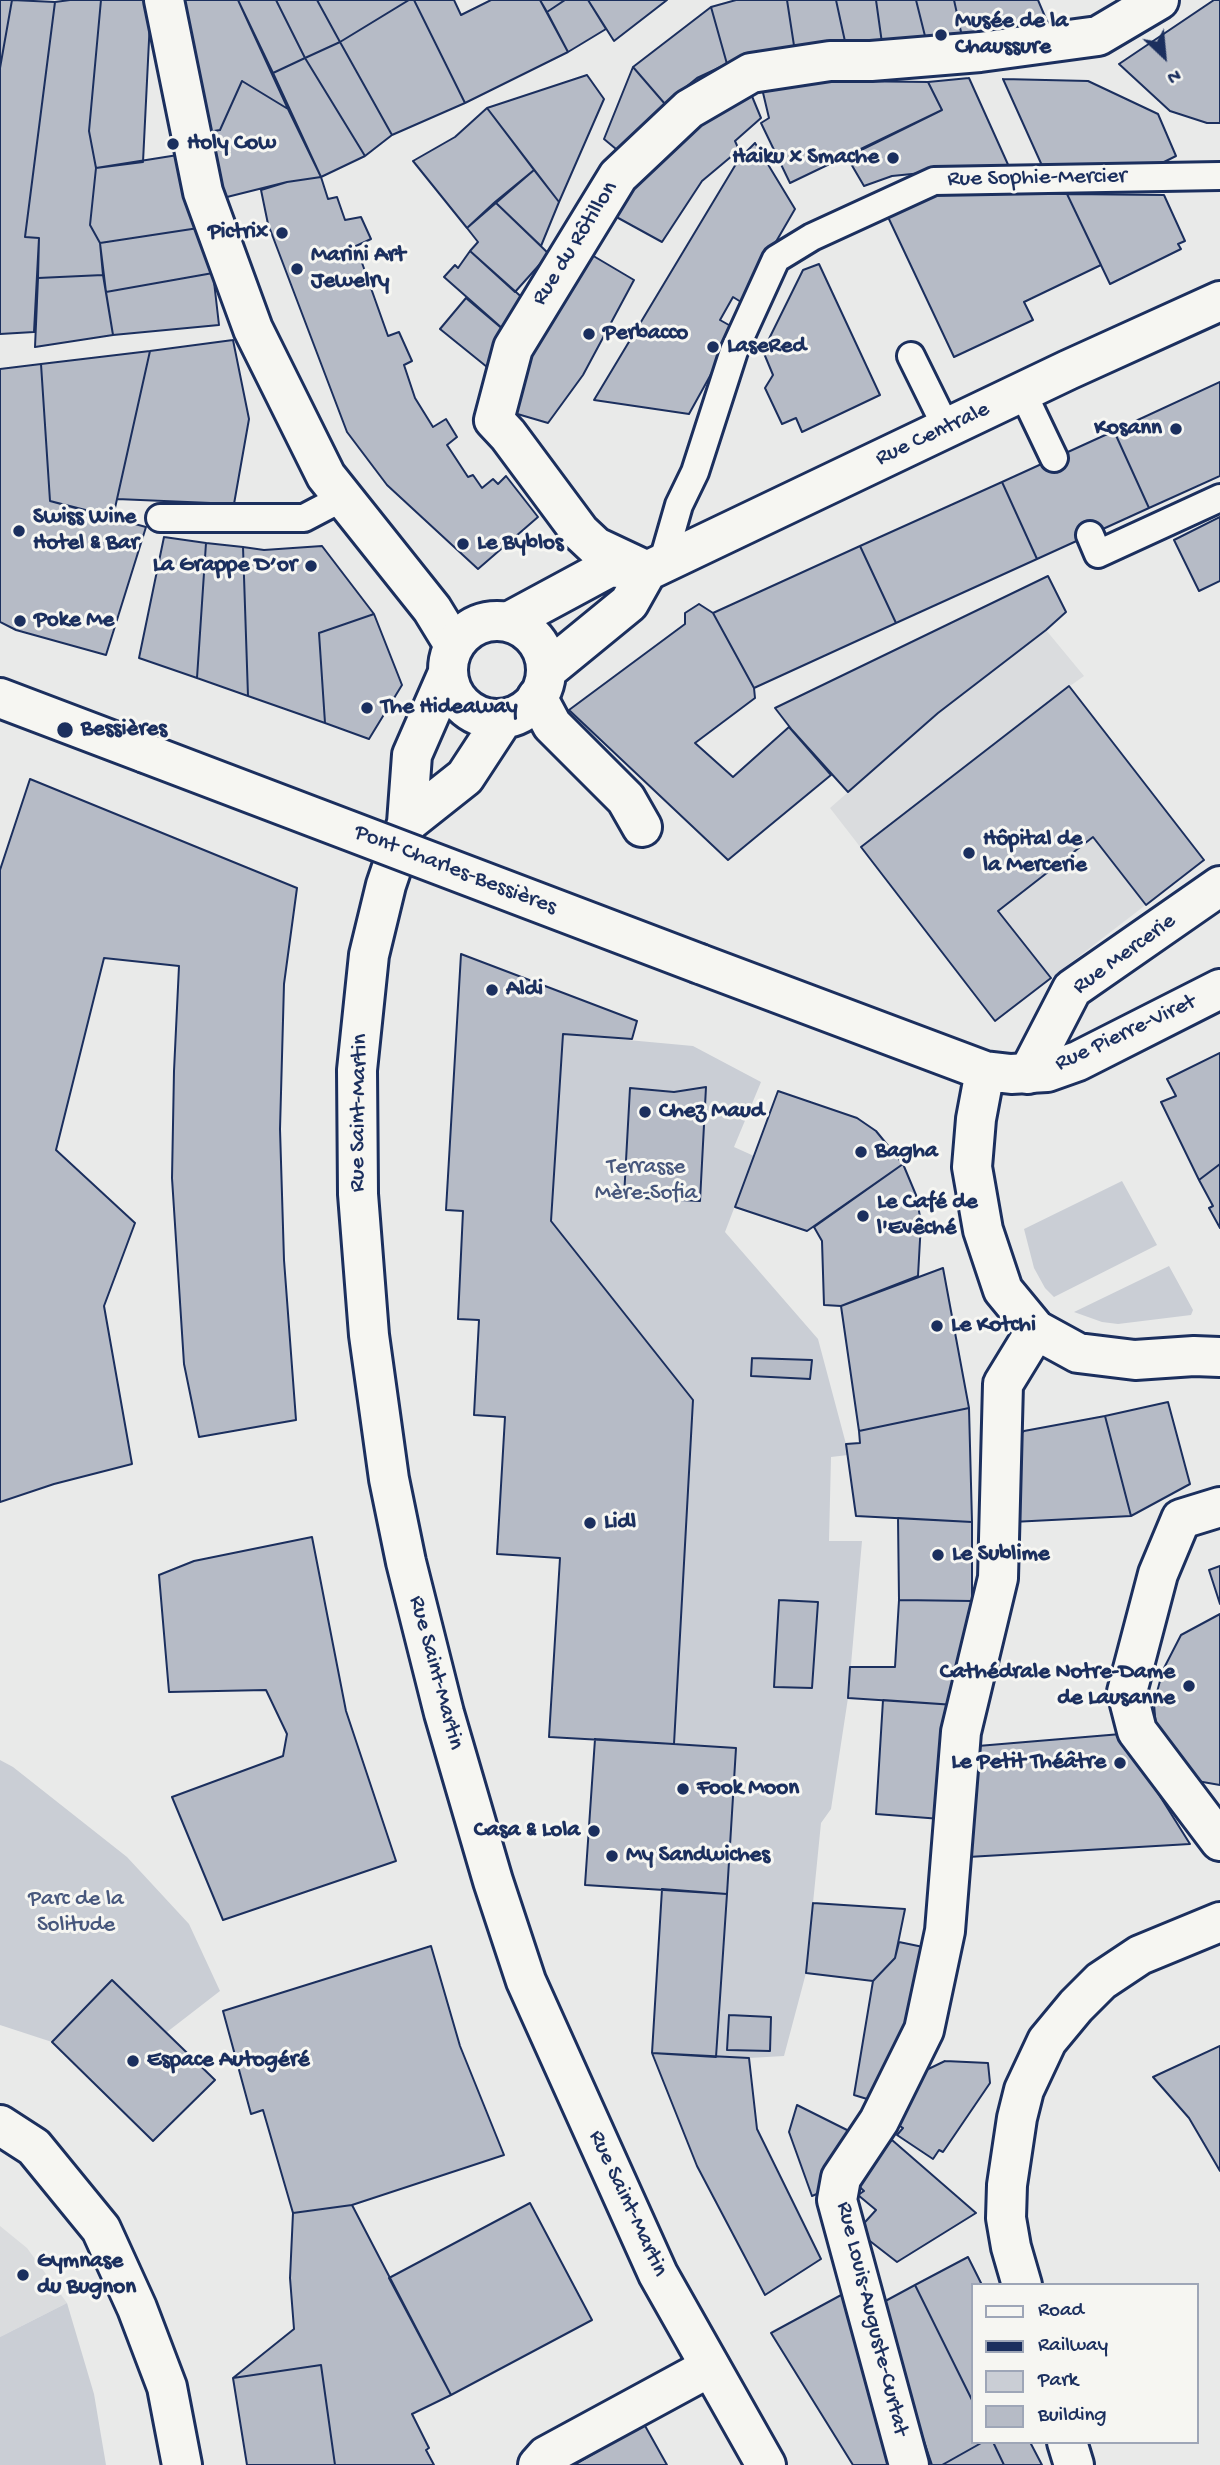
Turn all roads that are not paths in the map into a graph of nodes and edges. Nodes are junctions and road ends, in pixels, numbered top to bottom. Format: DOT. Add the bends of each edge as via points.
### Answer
graph roads {
  1 [pos="164,0"];
  2 [pos="1159,0"];
  3 [pos="1215,175"];
  4 [pos="1220,301"];
  5 [pos="911,356"];
  6 [pos="1023,393"];
  7 [pos="947,429"];
  8 [pos="1054,458"];
  9 [pos="344,497"];
  10 [pos="1220,498"];
  11 [pos="160,518"];
  12 [pos="1090,535"];
  13 [pos="654,568"];
  14 [pos="508,622"];
  15 [pos="451,660"];
  16 [pos="542,684"];
  17 [pos="0,698"];
  18 [pos="503,719"];
  19 [pos="407,823"];
  20 [pos="642,827"];
  21 [pos="1220,886"];
  22 [pos="1220,989"];
  23 [pos="911,1043"];
  24 [pos="985,1071"];
  25 [pos="1028,1074"];
  26 [pos="1035,1329"];
  27 [pos="1220,1357"];
  28 [pos="1220,1507"];
  29 [pos="1220,1841"];
  30 [pos="1220,1922"];
  31 [pos="0,2126"];
  32 [pos="1021,2283"];
  33 [pos="710,2367"];
  34 [pos="1068,2444"];
  35 [pos="182,2465"];
  36 [pos="538,2465"];
  37 [pos="766,2465"];
  38 [pos="909,2465"];
  39 [pos="1074,2465"];
  1 -- 9 [label="street" via="208,209 253,329 326,476"];
  2 -- 13 [label="street, Rue du Rôtillon" via="1098,36 980,52 830,61 751,73 689,108 618,176 513,348 494,420 596,547"];
  3 -- 13 [label="lane, Rue Sophie-Mercier" via="934,181 812,237 776,259 734,351 695,472"];
  4 -- 6 [label="street, Rue Centrale"];
  5 -- 7 [label="lane"];
  6 -- 7 [label="street, Rue Centrale"];
  6 -- 8 [label="lane"];
  7 -- 13 [label="street, Rue Centrale"];
  9 -- 11 [label="lane" via="304,518"];
  9 -- 15 [label="street" via="432,609"];
  10 -- 12 [label="lane" via="1098,554"];
  13 -- 14 [label="street, Rue Centrale" via="610,568"];
  13 -- 16 [label="street" via="629,603"];
  14 -- 15 [label="street, Rue Saint-Martin" via="477,624 464,633"];
  14 -- 16 [label="street" via="536,640 543,654"];
  15 -- 18 [label="street" via="451,690 460,703 472,713"];
  15 -- 19 [label="street, Rue Saint-Martin" via="412,755"];
  16 -- 18 [label="street" via="528,708"];
  16 -- 20 [label="street" via="552,725 626,799"];
  17 -- 23 [label="street, Pont Charles-Bessières, bridge"];
  18 -- 19 [label="street" via="465,777"];
  19 -- 33 [label="street, Rue Saint-Martin" via="369,956 357,1070 358,1194 369,1335 392,1491 444,1713 526,1981 658,2274"];
  21 -- 25 [label="street, Rue Mercerie" via="1072,989"];
  22 -- 25 [label="street, Rue Pierre-Viret" via="1078,1061"];
  23 -- 24 [label="street, Rue Pierre-Viret"];
  24 -- 25 [label="street, Rue Pierre-Viret"];
  24 -- 26 [label="street" via="972,1167 983,1230 1003,1290"];
  26 -- 27 [label="street" via="1078,1353 1135,1360"];
  26 -- 38 [label="street, Rue Louis-Auguste-Curtat" via="1003,1384 998,1578 961,1732 945,1931 924,2030 879,2121 841,2178 837,2200"];
  28 -- 29 [label="street" via="1181,1519 1158,1574 1127,1692 1137,1731"];
  30 -- 32 [label="street" via="1140,1955 1101,1981 1047,2041 1022,2099 1007,2185 1006,2218"];
  31 -- 35 [label="street" via="34,2147 101,2229 167,2386"];
  33 -- 36 [label="street"];
  33 -- 37 [label="street, Rue Saint-Martin"];
  34 -- 39 [label="street"];
}
